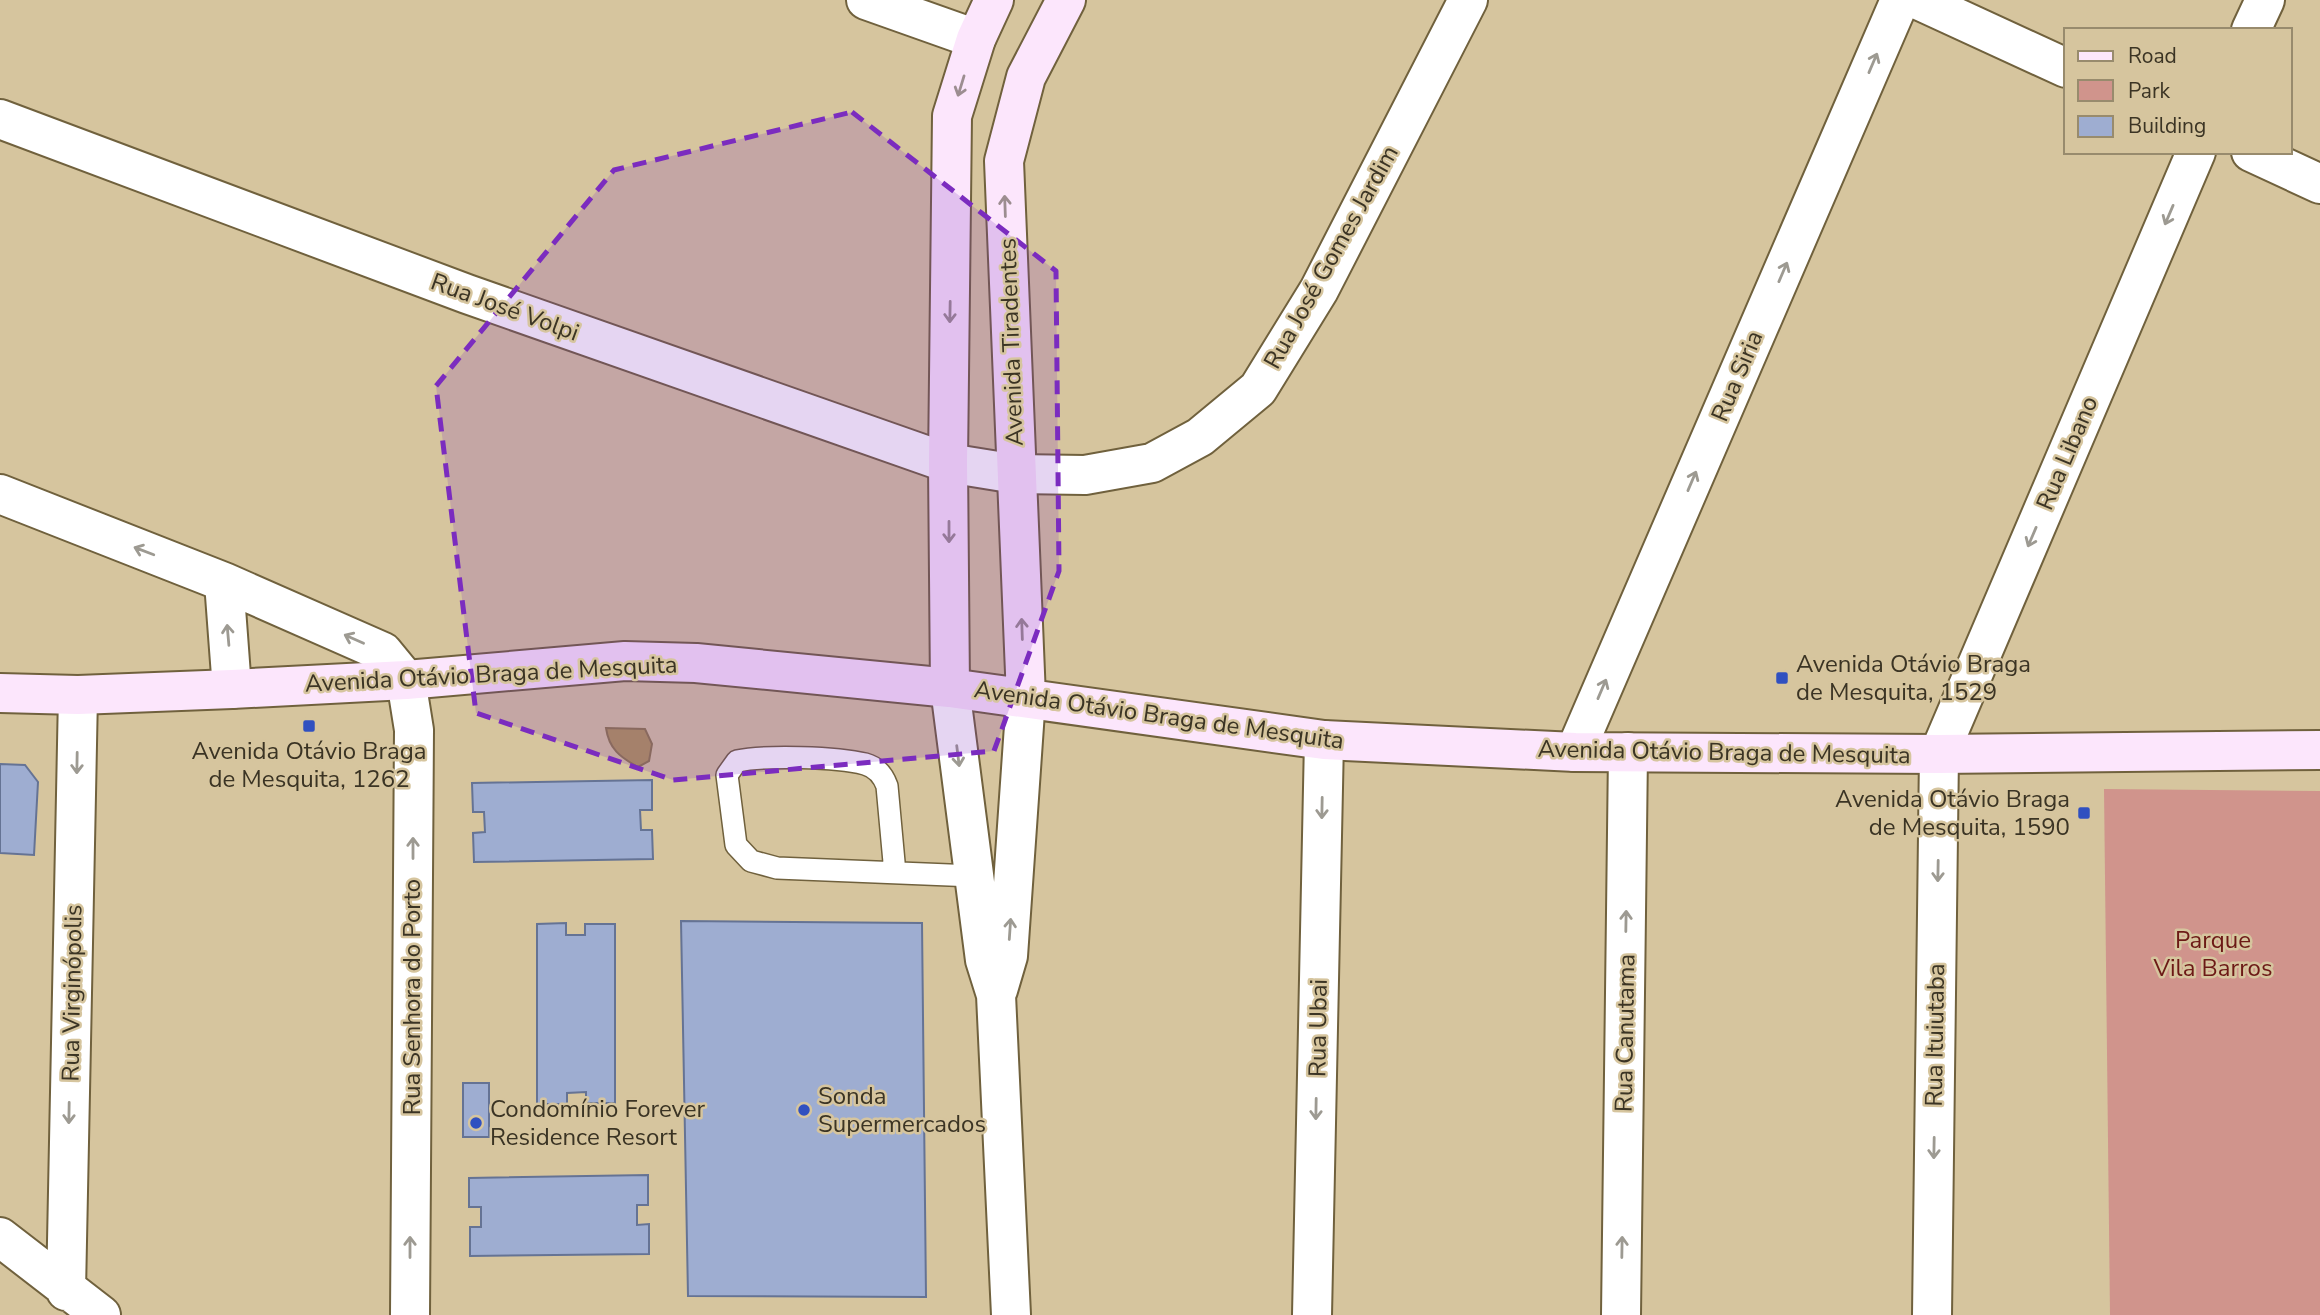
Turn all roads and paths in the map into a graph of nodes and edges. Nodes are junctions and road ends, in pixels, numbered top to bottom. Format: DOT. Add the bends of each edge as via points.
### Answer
graph roads {
  1 [pos="866,0"];
  2 [pos="994,0"];
  3 [pos="1066,0"];
  4 [pos="1468,0"];
  5 [pos="1900,0"];
  6 [pos="1919,0"];
  7 [pos="2265,0"];
  8 [pos="2252,28"];
  9 [pos="975,39"];
  10 [pos="2064,67"];
  11 [pos="0,119"];
  12 [pos="2195,154"];
  13 [pos="2255,154"];
  14 [pos="2320,184"];
  15 [pos="948,464"];
  16 [pos="1016,474"];
  17 [pos="0,494"];
  18 [pos="223,582"];
  19 [pos="406,680"];
  20 [pos="950,688"];
  21 [pos="232,689"];
  22 [pos="0,693"];
  23 [pos="78,695"];
  24 [pos="1026,697"];
  25 [pos="1324,740"];
  26 [pos="2319,748"];
  27 [pos="1575,752"];
  28 [pos="1629,752"];
  29 [pos="1939,754"];
  30 [pos="895,873"];
  31 [pos="974,876"];
  32 [pos="996,995"];
  33 [pos="0,1237"];
  34 [pos="66,1291"];
  35 [pos="101,1315"];
  36 [pos="410,1315"];
  37 [pos="1011,1315"];
  38 [pos="1312,1315"];
  39 [pos="1621,1315"];
  40 [pos="1932,1315"];
  1 -- 9 [label="street"];
  2 -- 9 [label="main road"];
  16 -- 3 [label="main road, Avenida Tiradentes, one-way" via="1004,161 1026,77"];
  4 -- 16 [label="street, Rua José Gomes Jardim" via="1319,290 1258,389 1200,437 1152,463 1085,475"];
  27 -- 5 [label="street, Rua Siria, one-way"];
  6 -- 10 [label="street"];
  7 -- 8 [label="street"];
  9 -- 15 [label="main road, one-way" via="952,116"];
  11 -- 15 [label="street, Rua José Volpi" via="467,294"];
  12 -- 29 [label="street, Rua Libano, one-way"];
  13 -- 14 [label="street"];
  15 -- 16 [label="street, Rua José Volpi"];
  15 -- 20 [label="main road, one-way"];
  24 -- 16 [label="main road, Avenida Tiradentes, one-way"];
  18 -- 17 [label="street, one-way"];
  19 -- 18 [label="street, one-way" via="383,652"];
  21 -- 18 [label="street, one-way"];
  19 -- 20 [label="main road, Avenida Otávio Braga de Mesquita" via="625,661 696,663"];
  19 -- 21 [label="main road, Avenida Otávio Braga de Mesquita"];
  36 -- 19 [label="street, Rua Senhora do Porto, one-way" via="414,730"];
  20 -- 24 [label="main road, Avenida Otávio Braga de Mesquita"];
  20 -- 31 [label="street, one-way"];
  21 -- 23 [label="main road, Avenida Otávio Braga de Mesquita"];
  22 -- 23 [label="main road, Avenida Otávio Braga de Mesquita"];
  23 -- 34 [label="street, Rua Virginópolis, one-way"];
  24 -- 25 [label="main road, Avenida Otávio Braga de Mesquita"];
  32 -- 24 [label="street, one-way" via="1008,956"];
  25 -- 27 [label="main road, Avenida Otávio Braga de Mesquita"];
  25 -- 38 [label="street, Rua Ubai, one-way"];
  26 -- 29 [label="main road, Avenida Otávio Braga de Mesquita"];
  27 -- 28 [label="main road, Avenida Otávio Braga de Mesquita"];
  28 -- 29 [label="main road, Avenida Otávio Braga de Mesquita"];
  39 -- 28 [label="street, Rua Canutama, one-way"];
  29 -- 40 [label="street, Rua Ituiutaba, one-way"];
  30 -- 30 [label="lane" via="777,868 751,861 736,845 727,775 737,761 760,756 866,764 883,774 887,786"];
  30 -- 31 [label="lane"];
  31 -- 32 [label="street" via="985,960"];
  32 -- 37 [label="street"];
  33 -- 34 [label="street"];
  34 -- 35 [label="street"];
}
